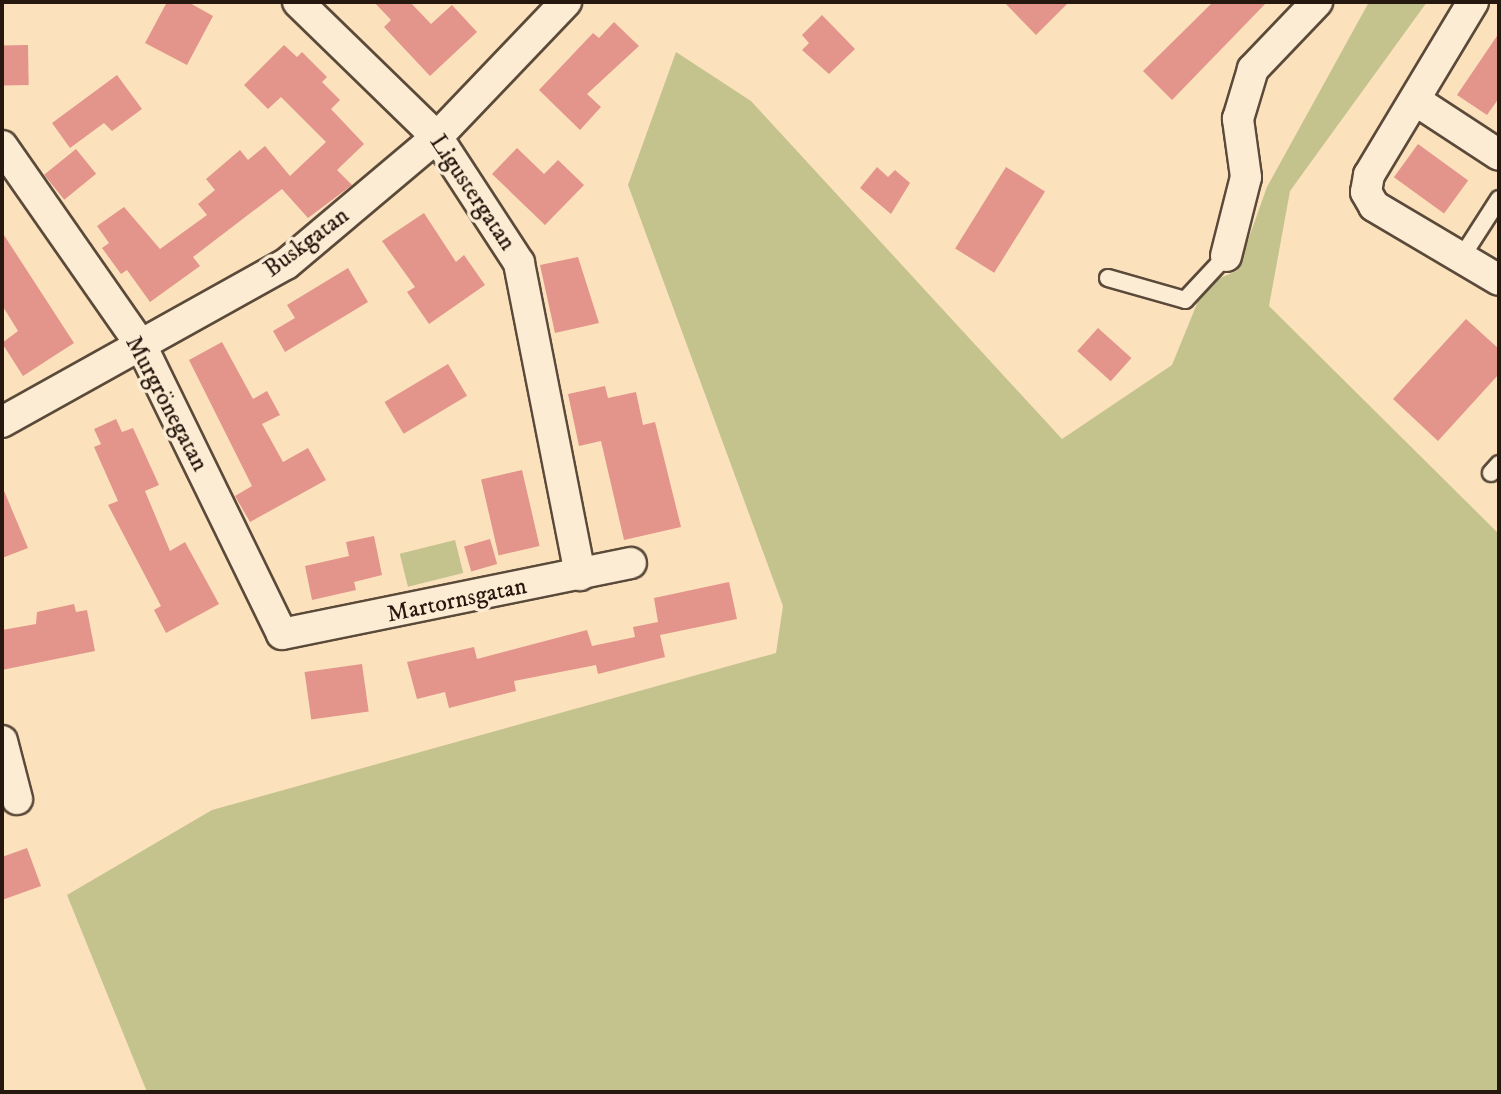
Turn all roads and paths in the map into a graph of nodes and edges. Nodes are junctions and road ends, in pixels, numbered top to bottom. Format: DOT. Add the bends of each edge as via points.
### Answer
graph roads {
  1 [pos="298,2"];
  2 [pos="566,2"];
  3 [pos="1317,2"];
  4 [pos="1473,2"];
  5 [pos="1415,100"];
  6 [pos="437,137"];
  7 [pos="2,146"];
  8 [pos="1499,154"];
  9 [pos="1499,199"];
  10 [pos="1226,256"];
  11 [pos="1461,258"];
  12 [pos="1108,278"];
  13 [pos="1499,280"];
  14 [pos="142,347"];
  15 [pos="2,422"];
  16 [pos="631,563"];
  17 [pos="580,575"];
  18 [pos="282,634"];
  19 [pos="2,741"];
  20 [pos="17,799"];
  1 -- 6 [label="street, Ligustergatan"];
  2 -- 6 [label="street, Buskgatan"];
  3 -- 10 [label="street" via="1253,69 1238,119 1246,177"];
  4 -- 5 [label="street"];
  5 -- 8 [label="street"];
  5 -- 11 [label="street" via="1369,175 1366,192 1374,206"];
  6 -- 14 [label="street, Buskgatan" via="286,264"];
  6 -- 17 [label="street, Ligustergatan" via="519,263"];
  7 -- 14 [label="street, Murgrönegatan"];
  9 -- 11 [label="lane"];
  10 -- 12 [label="lane" via="1185,300"];
  11 -- 13 [label="street"];
  14 -- 15 [label="street, Buskgatan"];
  14 -- 18 [label="street, Murgrönegatan"];
  16 -- 17 [label="street, Martornsgatan"];
  17 -- 18 [label="street, Martornsgatan"];
  19 -- 20 [label="street"];
}
